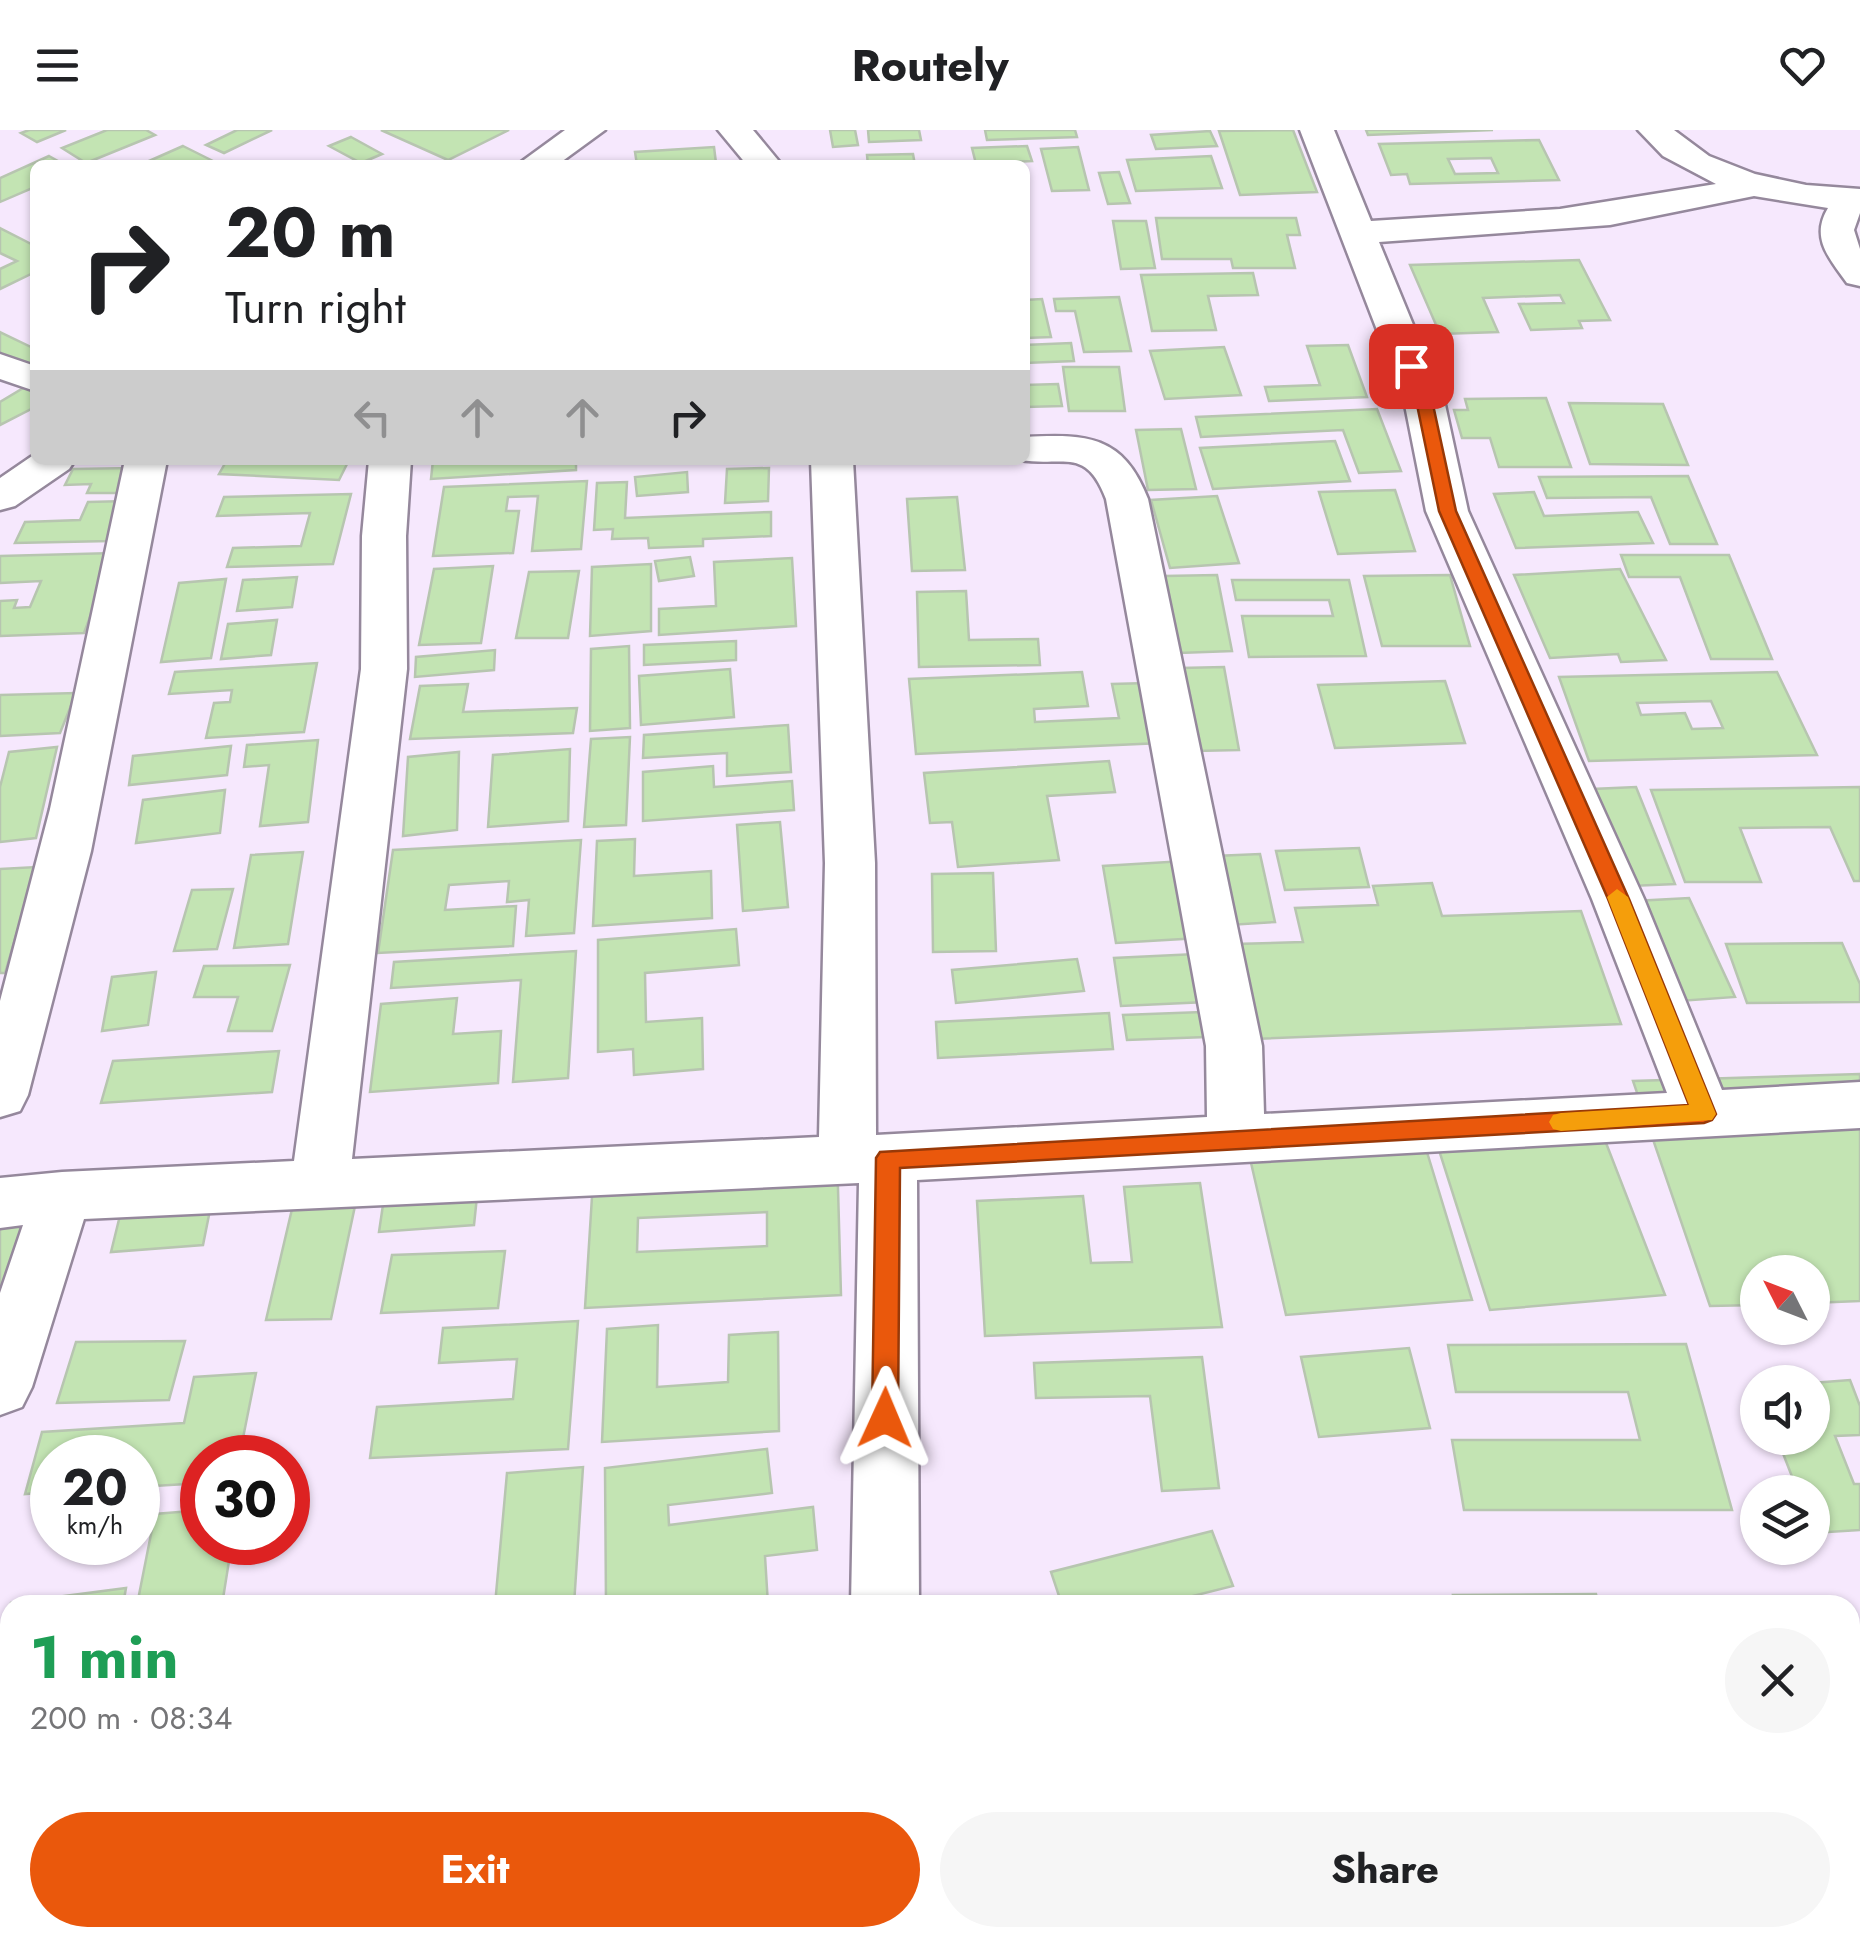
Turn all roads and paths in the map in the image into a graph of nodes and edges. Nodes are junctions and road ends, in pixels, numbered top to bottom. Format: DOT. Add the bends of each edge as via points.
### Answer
graph roads {
  1 [pos="588,130"];
  2 [pos="735,130"];
  3 [pos="1317,130"];
  4 [pos="1655,130"];
  5 [pos="542,160"];
  6 [pos="762,160"];
  7 [pos="1758,184"];
  8 [pos="1856,200"];
  9 [pos="1358,232"];
  10 [pos="1860,275"];
  11 [pos="0,366"];
  12 [pos="30,377"];
  13 [pos="1030,449"];
  14 [pos="46,465"];
  15 [pos="145,465"];
  16 [pos="390,465"];
  17 [pos="832,465"];
  18 [pos="0,496"];
  19 [pos="0,1095"];
  20 [pos="1860,1105"];
  21 [pos="1704,1114"];
  22 [pos="1236,1141"];
  23 [pos="868,1159"];
  24 [pos="320,1186"];
  25 [pos="62,1196"];
  26 [pos="0,1202"];
  27 [pos="0,1387"];
  28 [pos="884,1595"];
  1 -- 5 [label="street"];
  2 -- 6 [label="street"];
  3 -- 9 [label="street"];
  4 -- 7 [label="street" via="1693,160"];
  7 -- 8 [label="street"];
  7 -- 9 [label="street" via="1704,200 1572,221"];
  8 -- 10 [label="street" via="1836,219 1834,232"];
  9 -- 21 [label="street" via="1424,400 1448,511"];
  11 -- 12 [label="street"];
  13 -- 22 [label="street" via="1100,454 1119,474 1127,499 1234,1046"];
  14 -- 18 [label="street"];
  15 -- 19 [label="street" via="44,944"];
  16 -- 24 [label="street" via="384,668"];
  17 -- 23 [label="street"];
  20 -- 21 [label="street"];
  21 -- 22 [label="street"];
  22 -- 23 [label="street"];
  23 -- 24 [label="street"];
  23 -- 28 [label="street"];
  24 -- 25 [label="street"];
  25 -- 26 [label="street"];
  25 -- 27 [label="street"];
}
